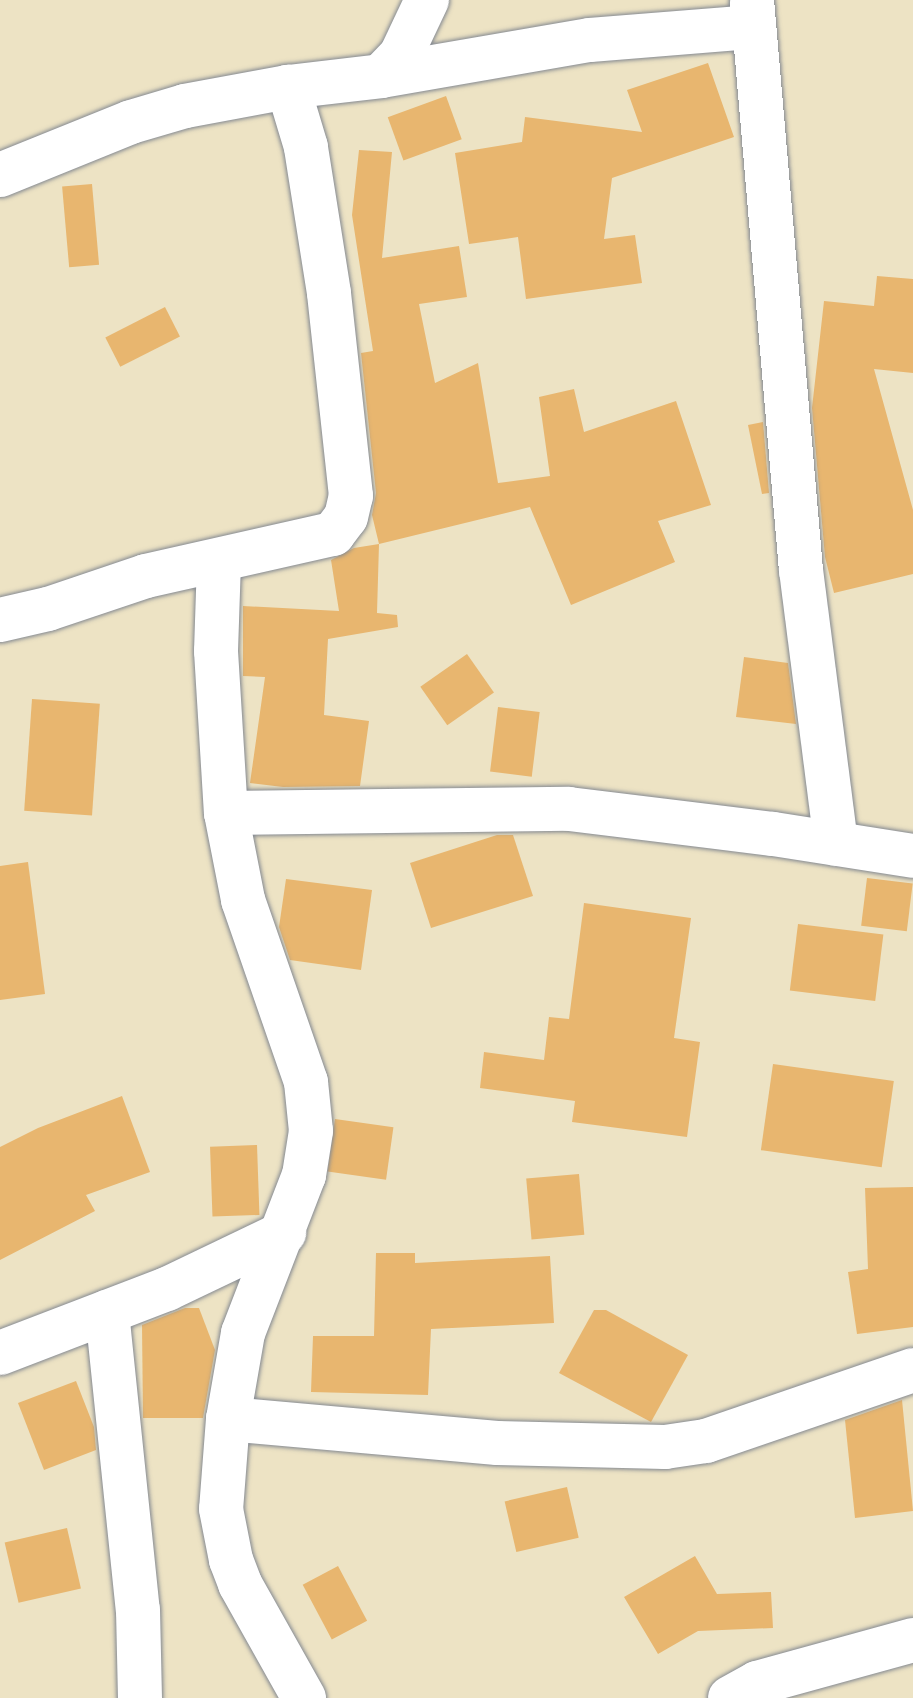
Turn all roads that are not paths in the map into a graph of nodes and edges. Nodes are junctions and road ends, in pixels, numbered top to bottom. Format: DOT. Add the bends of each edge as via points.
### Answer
graph roads {
  1 [pos="427,0"];
  2 [pos="752,14"];
  3 [pos="381,76"];
  4 [pos="288,87"];
  5 [pos="0,175"];
  6 [pos="219,561"];
  7 [pos="0,620"];
  8 [pos="226,813"];
  9 [pos="836,844"];
  10 [pos="913,856"];
  11 [pos="284,1233"];
  12 [pos="107,1312"];
  13 [pos="0,1353"];
  14 [pos="913,1370"];
  15 [pos="228,1419"];
  16 [pos="913,1640"];
  17 [pos="140,1698"];
  18 [pos="304,1698"];
  19 [pos="730,1698"];
  1 -- 3 [label="street" via="401,55"];
  2 -- 3 [label="street"];
  2 -- 9 [label="street" via="801,570"];
  3 -- 4 [label="street"];
  4 -- 5 [label="street" via="158,114"];
  4 -- 6 [label="street" via="306,147 322,249 351,496 346,517 333,534"];
  6 -- 7 [label="street" via="146,576"];
  6 -- 8 [label="street" via="216,651"];
  8 -- 9 [label="street" via="569,809"];
  8 -- 11 [label="street" via="243,900 306,1082 311,1131 304,1175"];
  9 -- 10 [label="street"];
  11 -- 12 [label="street"];
  11 -- 15 [label="street" via="243,1333"];
  12 -- 13 [label="street"];
  12 -- 17 [label="street" via="138,1610"];
  14 -- 15 [label="street" via="706,1441 665,1447 497,1443"];
  15 -- 18 [label="street" via="221,1509 231,1560"];
  16 -- 19 [label="street" via="757,1683"];
}
